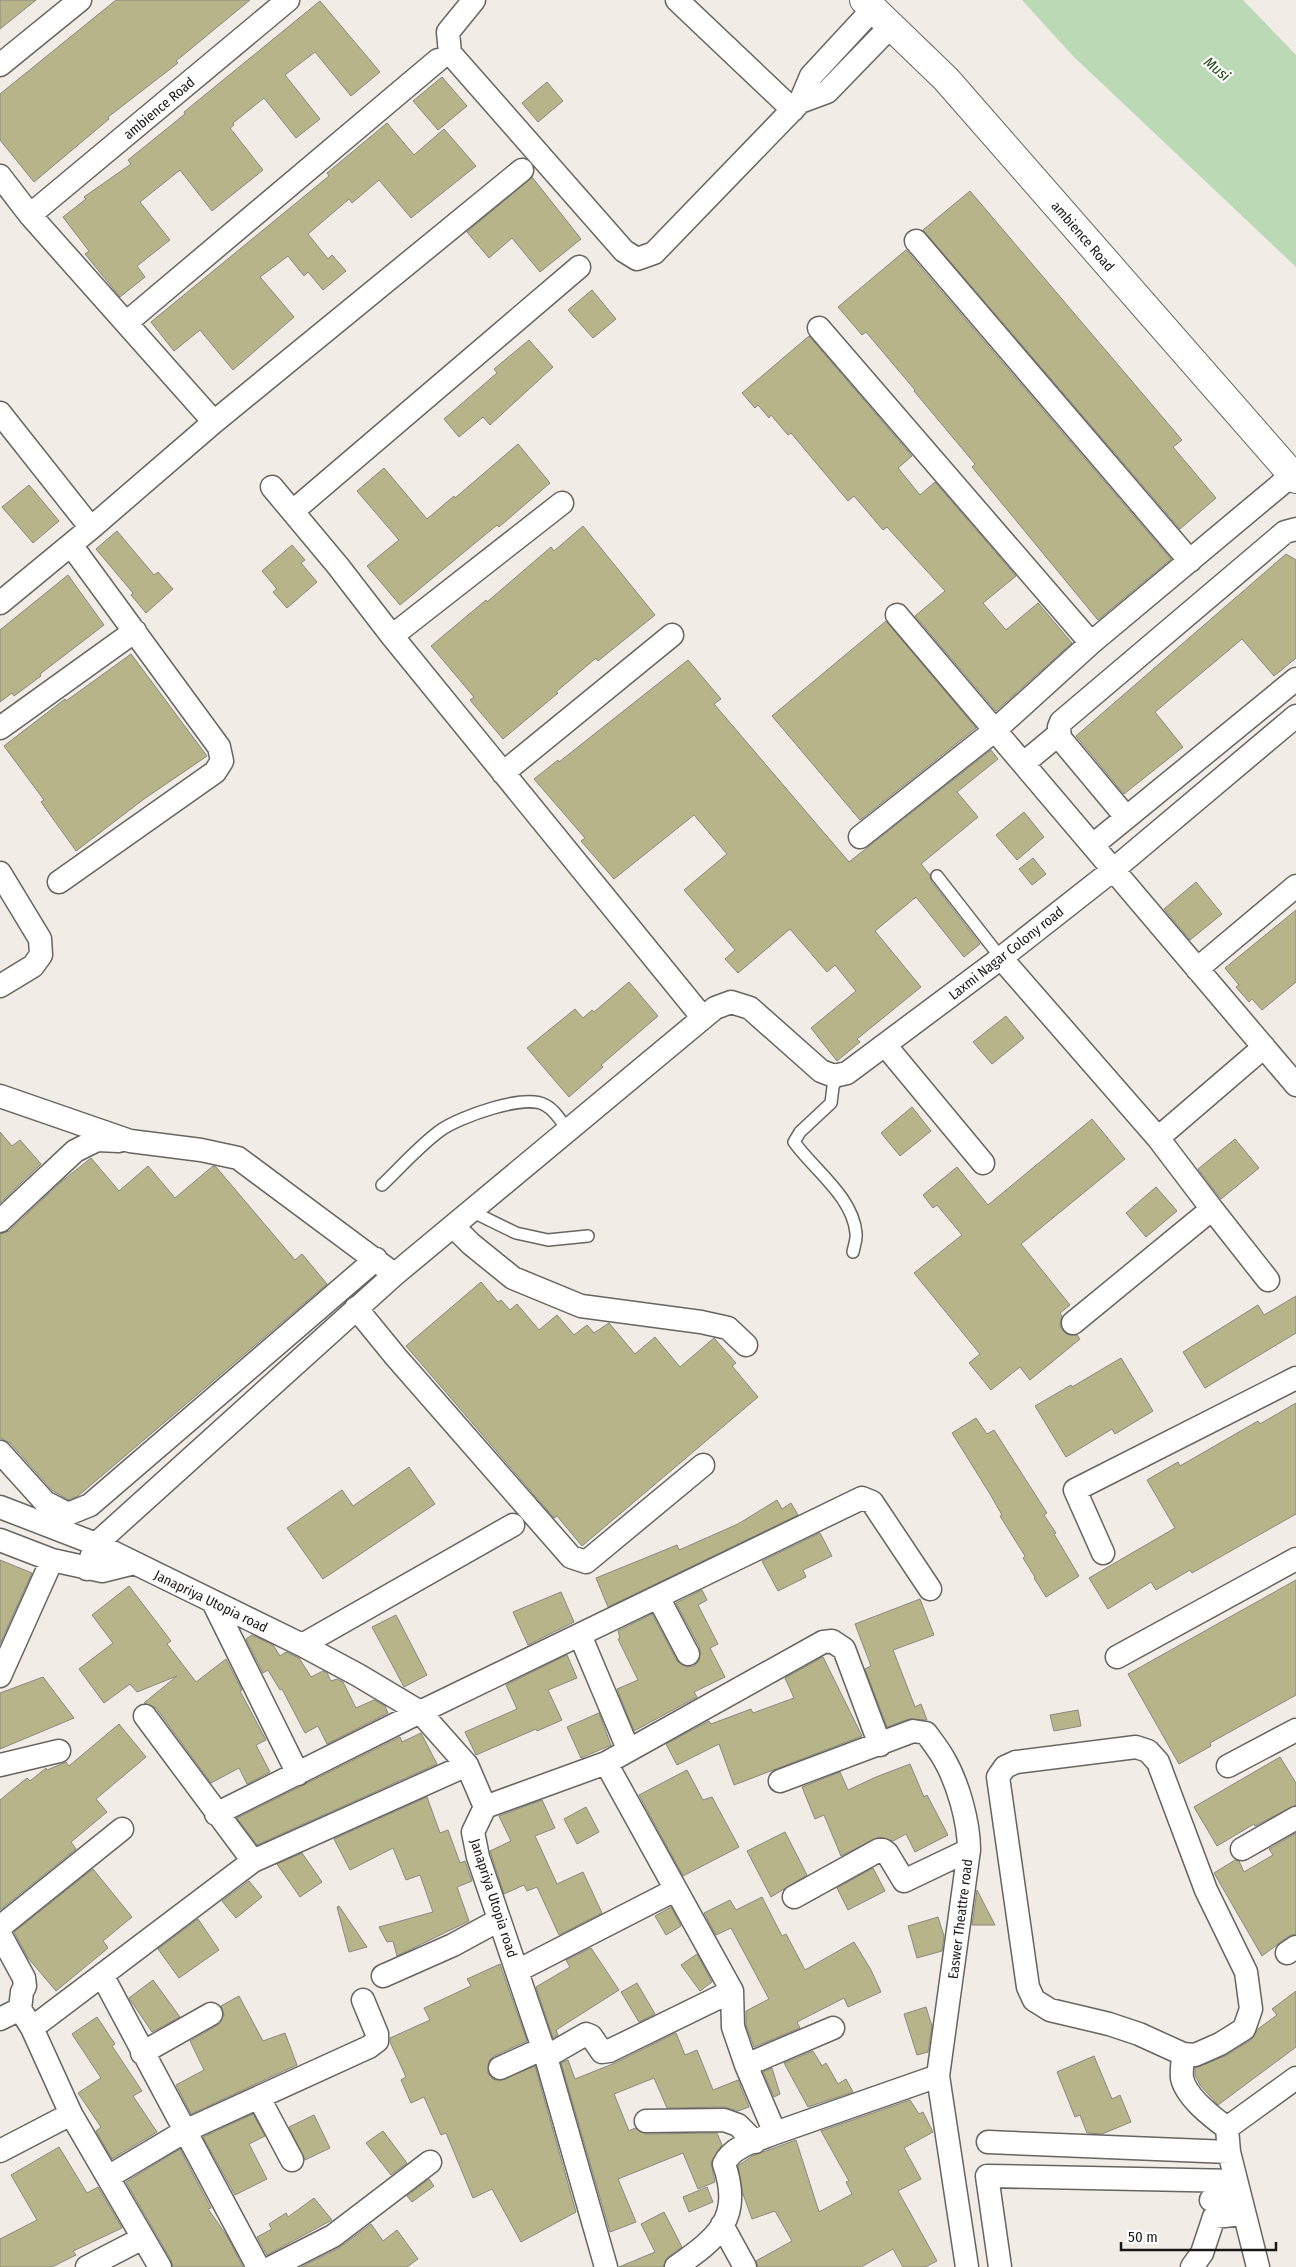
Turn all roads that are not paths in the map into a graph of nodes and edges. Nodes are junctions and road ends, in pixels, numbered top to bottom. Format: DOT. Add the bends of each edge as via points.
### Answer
graph roads {
  1 [pos="80,0"];
  2 [pos="288,0"];
  3 [pos="474,0"];
  4 [pos="678,0"];
  5 [pos="876,12"];
  6 [pos="438,60"];
  7 [pos="0,65"];
  8 [pos="797,106"];
  9 [pos="522,170"];
  10 [pos="0,176"];
  11 [pos="30,215"];
  12 [pos="916,241"];
  13 [pos="579,267"];
  14 [pos="126,323"];
  15 [pos="819,328"];
  16 [pos="2,419"];
  17 [pos="214,422"];
  18 [pos="1294,477"];
  19 [pos="272,487"];
  20 [pos="562,503"];
  21 [pos="293,511"];
  22 [pos="91,528"];
  23 [pos="1296,529"];
  24 [pos="70,545"];
  25 [pos="1190,561"];
  26 [pos="0,603"];
  27 [pos="897,615"];
  28 [pos="135,631"];
  29 [pos="672,635"];
  30 [pos="392,636"];
  31 [pos="1091,643"];
  32 [pos="1296,679"];
  33 [pos="1296,716"];
  34 [pos="0,728"];
  35 [pos="994,731"];
  36 [pos="1059,734"];
  37 [pos="1024,762"];
  38 [pos="503,773"];
  39 [pos="1126,817"];
  40 [pos="860,837"];
  41 [pos="1093,845"];
  42 [pos="1113,870"];
  43 [pos="0,873"];
  44 [pos="937,876"];
  45 [pos="59,882"];
  46 [pos="1296,886"];
  47 [pos="1001,958"];
  48 [pos="1197,969"];
  49 [pos="0,986"];
  50 [pos="704,1018"];
  51 [pos="886,1045"];
  52 [pos="1264,1048"];
  53 [pos="838,1075"];
  54 [pos="1296,1085"];
  55 [pos="0,1096"];
  56 [pos="568,1131"];
  57 [pos="1158,1138"];
  58 [pos="130,1141"];
  59 [pos="983,1163"];
  60 [pos="382,1185"];
  61 [pos="1212,1209"];
  62 [pos="471,1211"];
  63 [pos="0,1221"];
  64 [pos="453,1226"];
  65 [pos="588,1236"];
  66 [pos="853,1252"];
  67 [pos="376,1259"];
  68 [pos="394,1275"];
  69 [pos="1268,1280"];
  70 [pos="356,1308"];
  71 [pos="1073,1323"];
  72 [pos="746,1345"];
  73 [pos="1296,1378"];
  74 [pos="0,1452"];
  75 [pos="703,1465"];
  76 [pos="0,1507"];
  77 [pos="513,1525"];
  78 [pos="0,1540"];
  79 [pos="96,1544"];
  80 [pos="1103,1553"];
  81 [pos="0,1554"];
  82 [pos="26,1558"];
  83 [pos="1296,1558"];
  84 [pos="134,1563"];
  85 [pos="49,1566"];
  86 [pos="87,1569"];
  87 [pos="930,1589"];
  88 [pos="658,1597"];
  89 [pos="214,1604"];
  90 [pos="580,1635"];
  91 [pos="302,1646"];
  92 [pos="688,1654"];
  93 [pos="1117,1657"];
  94 [pos="0,1676"];
  95 [pos="420,1712"];
  96 [pos="145,1716"];
  97 [pos="1296,1730"];
  98 [pos="880,1745"];
  99 [pos="628,1750"];
  100 [pos="59,1751"];
  101 [pos="606,1763"];
  102 [pos="0,1765"];
  103 [pos="467,1765"];
  104 [pos="1228,1766"];
  105 [pos="298,1774"];
  106 [pos="780,1781"];
  107 [pos="485,1807"];
  108 [pos="216,1814"];
  109 [pos="1296,1818"];
  110 [pos="122,1829"];
  111 [pos="1242,1849"];
  112 [pos="969,1850"];
  113 [pos="253,1861"];
  114 [pos="675,1890"];
  115 [pos="794,1897"];
  116 [pos="499,1920"];
  117 [pos="0,1927"];
  118 [pos="0,1934"];
  119 [pos="517,1971"];
  120 [pos="102,1975"];
  121 [pos="383,1976"];
  122 [pos="732,1990"];
  123 [pos="363,2000"];
  124 [pos="212,2014"];
  125 [pos="26,2018"];
  126 [pos="0,2019"];
  127 [pos="833,2028"];
  128 [pos="545,2052"];
  129 [pos="142,2053"];
  130 [pos="1183,2054"];
  131 [pos="746,2065"];
  132 [pos="500,2068"];
  133 [pos="938,2076"];
  134 [pos="1296,2078"];
  135 [pos="259,2098"];
  136 [pos="71,2114"];
  137 [pos="646,2121"];
  138 [pos="1227,2128"];
  139 [pos="187,2130"];
  140 [pos="765,2137"];
  141 [pos="988,2142"];
  142 [pos="0,2150"];
  143 [pos="1229,2152"];
  144 [pos="292,2160"];
  145 [pos="430,2162"];
  146 [pos="108,2177"];
  147 [pos="1240,2197"];
  148 [pos="1211,2199"];
  149 [pos="722,2225"];
  150 [pos="143,2238"];
  151 [pos="87,2267"];
  152 [pos="160,2267"];
  153 [pos="258,2267"];
  154 [pos="272,2267"];
  155 [pos="606,2267"];
  156 [pos="676,2267"];
  157 [pos="746,2267"];
  158 [pos="967,2267"];
  159 [pos="1000,2267"];
  160 [pos="1192,2267"];
  161 [pos="1258,2267"];
  1 -- 7 [label="street"];
  2 -- 11 [label="street, ambience Road"];
  3 -- 8 [label="street" via="448,32 450,53 624,251 637,259 654,253"];
  4 -- 8 [label="street"];
  5 -- 8 [label="street" via="811,76"];
  5 -- 18 [label="street, ambience Road" via="946,79"];
  6 -- 14 [label="street"];
  9 -- 17 [label="street"];
  10 -- 11 [label="street"];
  11 -- 14 [label="street"];
  12 -- 25 [label="street"];
  13 -- 21 [label="street"];
  14 -- 17 [label="street"];
  15 -- 31 [label="street"];
  16 -- 22 [label="street"];
  17 -- 22 [label="street"];
  18 -- 25 [label="street"];
  19 -- 21 [label="street"];
  20 -- 30 [label="street"];
  21 -- 30 [label="street"];
  22 -- 24 [label="street"];
  23 -- 36 [label="street" via="1285,532 1061,722"];
  24 -- 26 [label="street"];
  24 -- 28 [label="street"];
  25 -- 31 [label="street"];
  27 -- 35 [label="street"];
  28 -- 34 [label="street"];
  28 -- 45 [label="street" via="218,747 222,761 215,772"];
  29 -- 38 [label="street"];
  30 -- 38 [label="street"];
  31 -- 35 [label="street"];
  32 -- 39 [label="street"];
  33 -- 42 [label="street, Laxmi Nagar Colony road"];
  35 -- 37 [label="street"];
  35 -- 40 [label="street"];
  36 -- 37 [label="street"];
  36 -- 39 [label="street"];
  37 -- 41 [label="street"];
  38 -- 50 [label="street"];
  39 -- 41 [label="street"];
  41 -- 42 [label="street"];
  42 -- 47 [label="street, Laxmi Nagar Colony road"];
  42 -- 48 [label="street"];
  43 -- 49 [label="street" via="40,939 41,955 32,966"];
  44 -- 47 [label="lane"];
  46 -- 48 [label="street"];
  47 -- 51 [label="street, Laxmi Nagar Colony road"];
  47 -- 57 [label="street"];
  48 -- 52 [label="street"];
  50 -- 53 [label="street" via="715,1008 731,1002 750,1008 822,1071"];
  50 -- 56 [label="street"];
  51 -- 53 [label="street, Laxmi Nagar Colony road" via="847,1073"];
  51 -- 59 [label="street"];
  52 -- 54 [label="street"];
  52 -- 57 [label="street"];
  53 -- 66 [label="lane" via="831,1103 800,1132 794,1142 842,1198 853,1216 857,1235"];
  55 -- 58 [label="street"];
  56 -- 60 [label="lane" via="545,1105 530,1100 513,1102 445,1127"];
  56 -- 62 [label="street"];
  57 -- 61 [label="street"];
  58 -- 63 [label="street" via="97,1140 76,1151"];
  58 -- 67 [label="street" via="238,1158"];
  61 -- 69 [label="street"];
  61 -- 71 [label="street"];
  62 -- 64 [label="street"];
  62 -- 65 [label="lane" via="516,1234 548,1240"];
  64 -- 68 [label="street"];
  64 -- 72 [label="street" via="513,1278 582,1306 728,1328"];
  67 -- 68 [label="street"];
  67 -- 74 [label="street" via="90,1505 68,1514 45,1502"];
  68 -- 70 [label="street"];
  70 -- 75 [label="street" via="571,1557 586,1562"];
  70 -- 79 [label="street"];
  73 -- 80 [label="street" via="1075,1490"];
  76 -- 79 [label="street, Janapriya Utopia road"];
  77 -- 91 [label="street"];
  78 -- 82 [label="street"];
  79 -- 84 [label="street, Janapriya Utopia road"];
  79 -- 86 [label="street"];
  81 -- 82 [label="street"];
  82 -- 85 [label="street"];
  83 -- 93 [label="street"];
  84 -- 86 [label="street" via="102,1571"];
  84 -- 89 [label="street, Janapriya Utopia road"];
  85 -- 86 [label="street"];
  85 -- 94 [label="street"];
  87 -- 88 [label="street" via="872,1502 862,1498"];
  88 -- 90 [label="street"];
  88 -- 92 [label="street"];
  89 -- 91 [label="street, Janapriya Utopia road"];
  89 -- 105 [label="street"];
  90 -- 95 [label="street"];
  90 -- 99 [label="street"];
  91 -- 95 [label="street, Janapriya Utopia road"];
  95 -- 103 [label="street, Janapriya Utopia road"];
  95 -- 105 [label="street"];
  96 -- 108 [label="street"];
  97 -- 104 [label="street"];
  98 -- 99 [label="street" via="844,1649 832,1641 823,1642"];
  98 -- 106 [label="street, Easwer Theattre road"];
  98 -- 112 [label="street, Easwer Theattre road" via="914,1731 926,1733 945,1759 962,1802"];
  99 -- 101 [label="street"];
  100 -- 102 [label="street"];
  101 -- 107 [label="street"];
  101 -- 114 [label="street"];
  103 -- 107 [label="street, Janapriya Utopia road"];
  103 -- 113 [label="street"];
  105 -- 108 [label="street"];
  107 -- 116 [label="street, Janapriya Utopia road" via="473,1832"];
  108 -- 113 [label="street"];
  109 -- 111 [label="street"];
  110 -- 117 [label="street"];
  112 -- 115 [label="street" via="904,1881 887,1853 879,1850"];
  112 -- 133 [label="street, Easwer Theattre road"];
  113 -- 120 [label="street"];
  114 -- 119 [label="street"];
  114 -- 122 [label="street"];
  116 -- 119 [label="street, Janapriya Utopia road"];
  116 -- 121 [label="street"];
  118 -- 125 [label="street" via="24,1978"];
  119 -- 128 [label="street, Janapriya Utopia road"];
  120 -- 125 [label="street"];
  120 -- 129 [label="street"];
  122 -- 128 [label="street" via="609,2051 602,2052 586,2034"];
  122 -- 131 [label="street" via="733,2027"];
  123 -- 135 [label="street" via="377,2041 369,2048"];
  124 -- 129 [label="street"];
  125 -- 126 [label="street"];
  125 -- 136 [label="street"];
  127 -- 131 [label="street"];
  128 -- 132 [label="street"];
  128 -- 155 [label="street, Janapriya Utopia road"];
  129 -- 139 [label="street"];
  130 -- 130 [label="street" via="1195,2055 1244,2029 1251,2010 1246,1972 1206,1890 1158,1762 1148,1751 1136,1747 1016,1762 1005,1767 998,1777 1028,1987 1034,2000 1050,2010 1116,2027"];
  130 -- 138 [label="street" via="1182,2078 1193,2097"];
  131 -- 140 [label="street"];
  133 -- 140 [label="street"];
  133 -- 158 [label="street, Easwer Theattre road"];
  134 -- 138 [label="street"];
  135 -- 139 [label="street"];
  135 -- 144 [label="street"];
  136 -- 142 [label="street"];
  136 -- 146 [label="street"];
  137 -- 140 [label="street" via="724,2120"];
  138 -- 143 [label="street"];
  139 -- 146 [label="street"];
  139 -- 153 [label="street"];
  140 -- 149 [label="street" via="738,2149 724,2164 731,2183 729,2213"];
  141 -- 143 [label="street"];
  143 -- 147 [label="street"];
  145 -- 154 [label="street" via="333,2236"];
  146 -- 150 [label="street"];
  147 -- 148 [label="street"];
  147 -- 148 [label="street"];
  147 -- 161 [label="street"];
  148 -- 159 [label="street" via="987,2176"];
  148 -- 160 [label="street" via="1202,2253"];
  149 -- 156 [label="street" via="710,2242"];
  149 -- 157 [label="street"];
  150 -- 151 [label="street"];
  150 -- 152 [label="street"];
}
